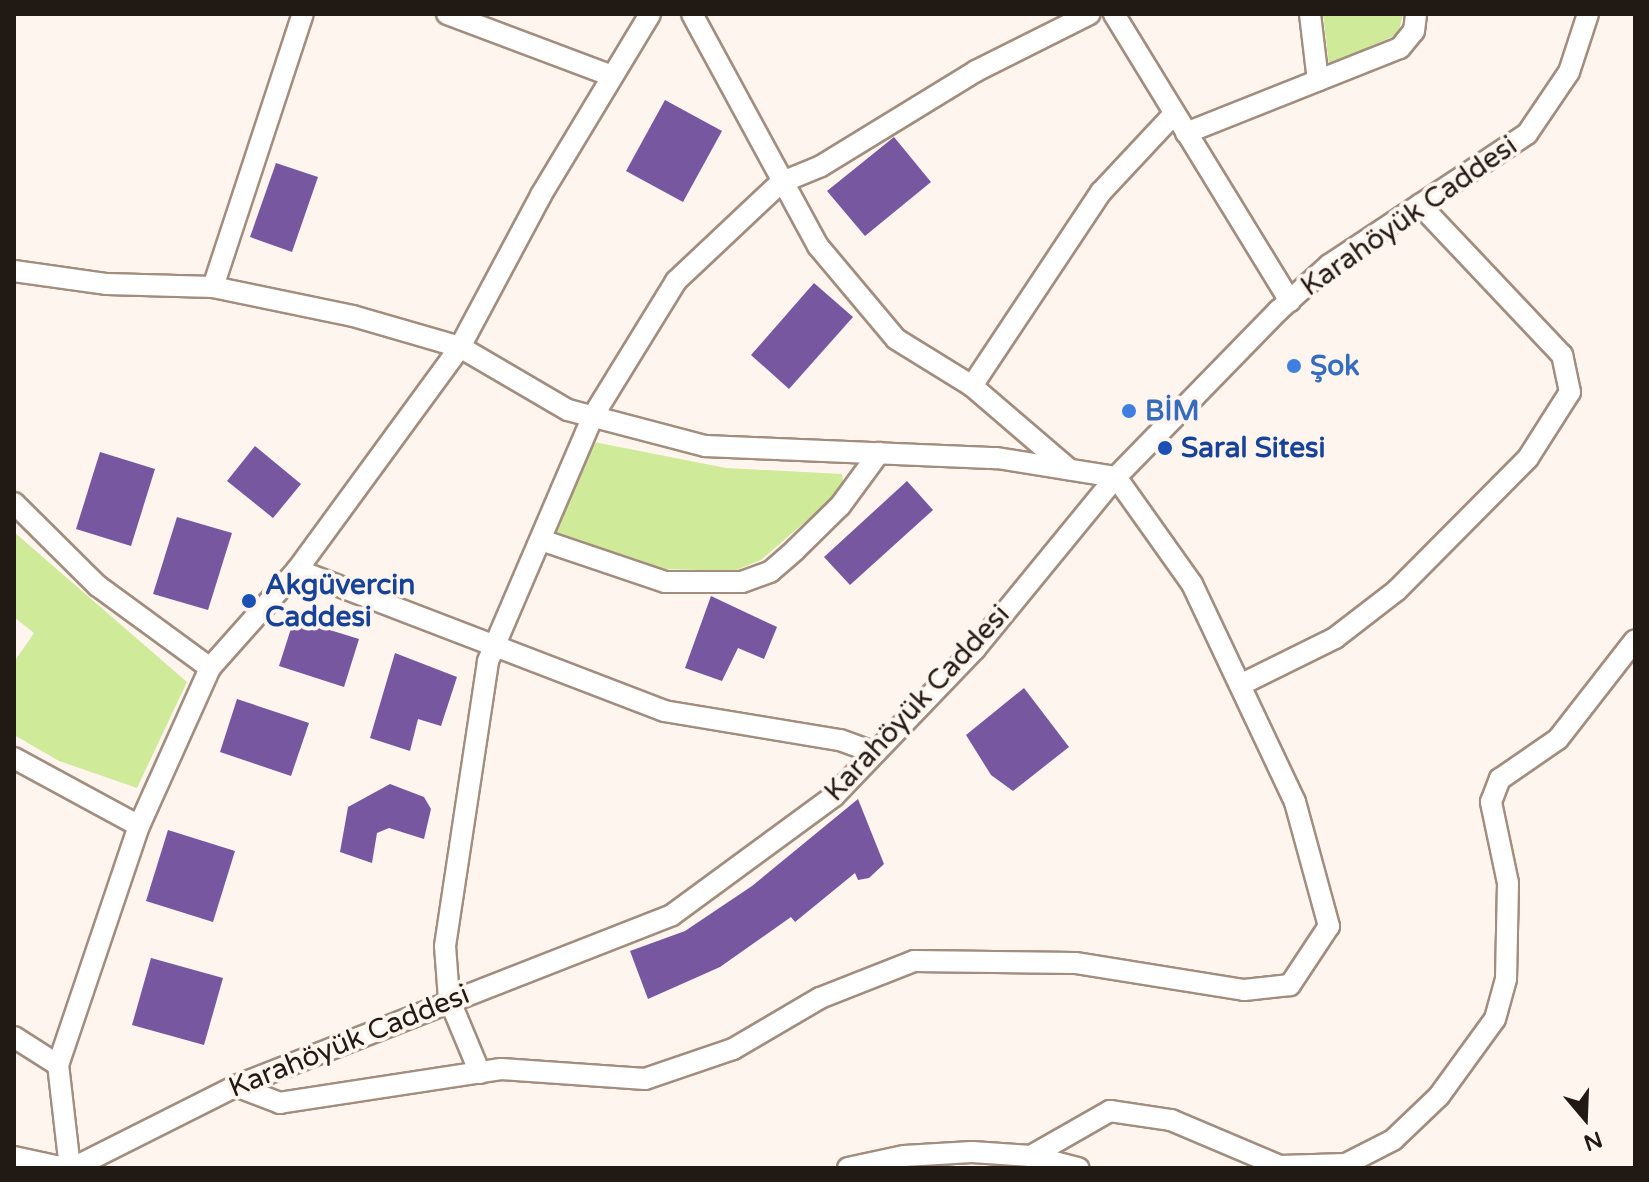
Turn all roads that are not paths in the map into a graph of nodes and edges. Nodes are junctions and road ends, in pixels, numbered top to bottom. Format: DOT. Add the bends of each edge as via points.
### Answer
graph roads {
  1 [pos="303,14"];
  2 [pos="447,14"];
  3 [pos="650,14"];
  4 [pos="692,14"];
  5 [pos="1090,14"];
  6 [pos="1114,14"];
  7 [pos="1310,14"];
  8 [pos="1416,14"];
  9 [pos="1588,14"];
  10 [pos="612,76"];
  11 [pos="1318,81"];
  12 [pos="1174,114"];
  13 [pos="1186,133"];
  14 [pos="780,183"];
  15 [pos="1420,205"];
  16 [pos="14,271"];
  17 [pos="213,287"];
  18 [pos="1290,301"];
  19 [pos="460,347"];
  20 [pos="972,386"];
  21 [pos="593,416"];
  22 [pos="879,453"];
  23 [pos="1069,469"];
  24 [pos="1116,477"];
  25 [pos="14,503"];
  26 [pos="541,540"];
  27 [pos="297,570"];
  28 [pos="1635,640"];
  29 [pos="494,646"];
  30 [pos="210,668"];
  31 [pos="1240,685"];
  32 [pos="875,753"];
  33 [pos="14,758"];
  34 [pos="139,826"];
  35 [pos="449,999"];
  36 [pos="14,1037"];
  37 [pos="58,1065"];
  38 [pos="480,1073"];
  39 [pos="236,1086"];
  40 [pos="1031,1156"];
  41 [pos="14,1157"];
  42 [pos="70,1168"];
  43 [pos="848,1168"];
  44 [pos="1078,1168"];
  1 -- 17 [label="street"];
  2 -- 10 [label="street"];
  3 -- 10 [label="street"];
  4 -- 14 [label="street"];
  5 -- 14 [label="street" via="976,71 821,166"];
  6 -- 12 [label="street"];
  7 -- 11 [label="street"];
  8 -- 11 [label="street" via="1414,31 1400,48"];
  9 -- 15 [label="street, Karahöyük Caddesi" via="1569,72 1527,134"];
  10 -- 19 [label="street"];
  11 -- 13 [label="street"];
  12 -- 13 [label="street"];
  12 -- 20 [label="street" via="1101,192"];
  13 -- 18 [label="street"];
  14 -- 20 [label="street" via="818,246 896,339"];
  14 -- 21 [label="street" via="676,281"];
  15 -- 18 [label="street, Karahöyük Caddesi" via="1329,265"];
  15 -- 31 [label="street" via="1562,355 1570,392 1528,458 1397,590 1335,638"];
  16 -- 17 [label="street" via="107,284"];
  17 -- 19 [label="street"];
  18 -- 24 [label="street, Karahöyük Caddesi"];
  19 -- 21 [label="street" via="568,410"];
  19 -- 27 [label="street"];
  20 -- 23 [label="street"];
  21 -- 22 [label="street" via="705,446"];
  21 -- 26 [label="street"];
  22 -- 23 [label="street" via="997,458"];
  22 -- 26 [label="street" via="840,506 795,550 770,572 742,582 665,582"];
  23 -- 24 [label="street"];
  24 -- 31 [label="street" via="1192,584"];
  24 -- 32 [label="street, Karahöyük Caddesi" via="975,649"];
  25 -- 30 [label="street" via="98,586"];
  26 -- 29 [label="street"];
  27 -- 29 [label="street"];
  27 -- 30 [label="street"];
  28 -- 40 [label="street" via="1558,739 1500,779 1491,802 1508,883 1506,979 1495,1019 1439,1096 1393,1140 1346,1164 1280,1166 1171,1120 1110,1111"];
  29 -- 32 [label="street" via="664,711 840,740"];
  29 -- 35 [label="street" via="445,946"];
  30 -- 34 [label="street"];
  31 -- 38 [label="street" via="1295,802 1329,926 1290,985 1244,990 1075,963 914,961 820,998 733,1049 645,1079"];
  32 -- 35 [label="street, Karahöyük Caddesi" via="834,796 672,915"];
  33 -- 34 [label="street"];
  34 -- 37 [label="street"];
  35 -- 38 [label="street"];
  35 -- 39 [label="street, Karahöyük Caddesi"];
  36 -- 37 [label="street"];
  37 -- 42 [label="street"];
  38 -- 39 [label="street" via="280,1103"];
  39 -- 42 [label="street, Karahöyük Caddesi"];
  40 -- 43 [label="street" via="940,1153"];
  40 -- 44 [label="street"];
  41 -- 42 [label="street"];
}
